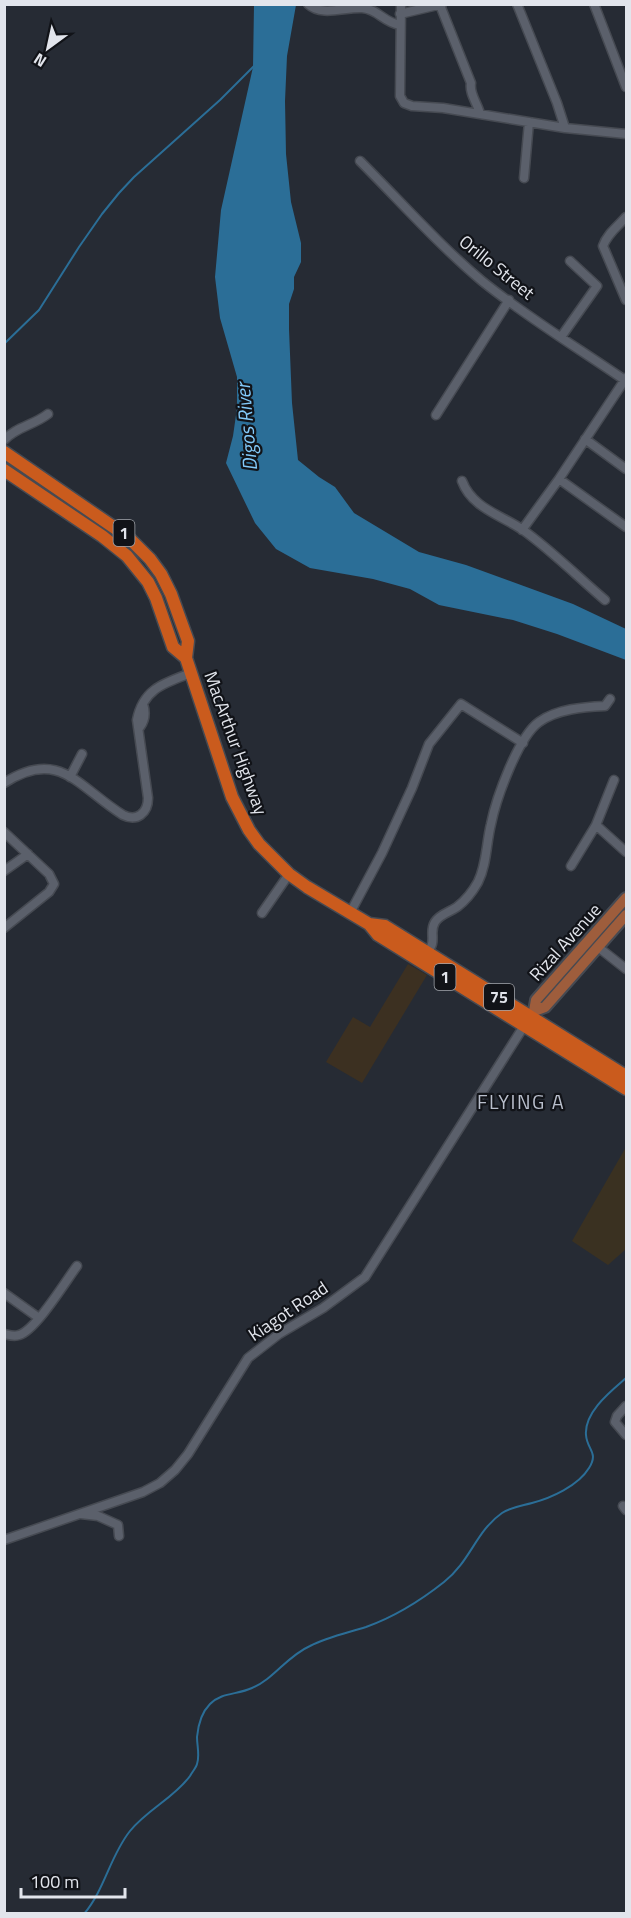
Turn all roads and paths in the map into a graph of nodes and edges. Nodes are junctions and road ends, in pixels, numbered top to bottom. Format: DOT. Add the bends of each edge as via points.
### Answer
graph roads {
  1 [pos="308,4"];
  2 [pos="517,4"];
  3 [pos="594,4"];
  4 [pos="441,5"];
  5 [pos="400,9"];
  6 [pos="400,25"];
  7 [pos="627,87"];
  8 [pos="480,114"];
  9 [pos="529,122"];
  10 [pos="565,128"];
  11 [pos="624,134"];
  12 [pos="627,145"];
  13 [pos="360,161"];
  14 [pos="524,178"];
  15 [pos="627,217"];
  16 [pos="570,261"];
  17 [pos="509,300"];
  18 [pos="627,300"];
  19 [pos="561,337"];
  20 [pos="626,380"];
  21 [pos="48,414"];
  22 [pos="436,415"];
  23 [pos="585,439"];
  24 [pos="4,440"];
  25 [pos="4,452"];
  26 [pos="627,469"];
  27 [pos="5,471"];
  28 [pos="559,479"];
  29 [pos="462,481"];
  30 [pos="627,527"];
  31 [pos="522,530"];
  32 [pos="605,600"];
  33 [pos="186,658"];
  34 [pos="191,673"];
  35 [pos="610,699"];
  36 [pos="523,743"];
  37 [pos="82,754"];
  38 [pos="70,777"];
  39 [pos="614,780"];
  40 [pos="4,783"];
  41 [pos="596,825"];
  42 [pos="4,832"];
  43 [pos="627,852"];
  44 [pos="28,854"];
  45 [pos="571,866"];
  46 [pos="4,871"];
  47 [pos="289,874"];
  48 [pos="627,898"];
  49 [pos="262,913"];
  50 [pos="350,913"];
  51 [pos="627,915"];
  52 [pos="4,928"];
  53 [pos="598,947"];
  54 [pos="425,957"];
  55 [pos="627,969"];
  56 [pos="529,1018"];
  57 [pos="627,1076"];
  58 [pos="627,1089"];
  59 [pos="77,1266"];
  60 [pos="4,1293"];
  61 [pos="39,1318"];
  62 [pos="4,1334"];
  63 [pos="627,1406"];
  64 [pos="627,1436"];
  65 [pos="77,1513"];
  66 [pos="119,1536"];
  67 [pos="4,1540"];
  1 -- 6 [label="street" via="325,11 365,8"];
  2 -- 10 [label="street"];
  3 -- 7 [label="street"];
  4 -- 5 [label="street"];
  4 -- 8 [label="street"];
  5 -- 6 [label="street"];
  6 -- 8 [label="street" via="402,102"];
  8 -- 9 [label="street"];
  9 -- 10 [label="street"];
  9 -- 14 [label="street"];
  10 -- 11 [label="street"];
  11 -- 12 [label="street"];
  13 -- 17 [label="street, Orillo Street" via="482,281"];
  15 -- 18 [label="street" via="603,246"];
  16 -- 19 [label="street" via="597,286"];
  17 -- 19 [label="street, Orillo Street"];
  17 -- 22 [label="street"];
  19 -- 20 [label="street, Orillo Street"];
  20 -- 23 [label="street"];
  21 -- 24 [label="street"];
  23 -- 26 [label="street"];
  23 -- 28 [label="street"];
  25 -- 33 [label="highway, MacArthur Highway / 1" via="128,537 150,559 171,594 188,641"];
  27 -- 33 [label="highway, MacArthur Highway / 1" via="127,556 148,582 173,647"];
  28 -- 30 [label="street"];
  28 -- 31 [label="street"];
  29 -- 31 [label="street" via="475,500"];
  31 -- 32 [label="street"];
  33 -- 34 [label="highway, MacArthur Highway / 1"];
  34 -- 38 [label="street" via="157,686 139,710 137,720 148,798 140,816 123,815"];
  34 -- 47 [label="highway, MacArthur Highway / 1" via="241,817 259,844"];
  35 -- 36 [label="street" via="605,706 549,716 537,723"];
  36 -- 50 [label="street" via="461,704 429,744 382,853"];
  36 -- 54 [label="street" via="498,800 478,883 457,907 434,923 432,945"];
  37 -- 38 [label="street"];
  38 -- 40 [label="street" via="58,770 35,768"];
  39 -- 41 [label="street"];
  41 -- 43 [label="street"];
  41 -- 45 [label="street"];
  42 -- 44 [label="street"];
  44 -- 46 [label="street"];
  44 -- 52 [label="street" via="52,877 53,886"];
  47 -- 49 [label="street"];
  47 -- 50 [label="highway, MacArthur Highway / 1"];
  48 -- 56 [label="main road, Rizal Avenue" via="536,1000"];
  50 -- 54 [label="highway, MacArthur Highway / 1" via="369,924 378,935"];
  51 -- 53 [label="main road, Rizal Avenue"];
  53 -- 55 [label="street"];
  53 -- 56 [label="main road, Rizal Avenue" via="544,1007"];
  54 -- 56 [label="highway, MacArthur Highway / 1"];
  56 -- 57 [label="highway, MacArthur Highway / 75"];
  56 -- 58 [label="highway, MacArthur Highway / 75"];
  56 -- 65 [label="street, Kiagot Road" via="365,1277 248,1358 188,1454 160,1483"];
  59 -- 61 [label="street"];
  60 -- 61 [label="street"];
  61 -- 62 [label="street" via="19,1335"];
  63 -- 64 [label="street" via="615,1422"];
  65 -- 66 [label="street" via="98,1516 118,1525"];
  65 -- 67 [label="street, Kiagot Road"];
}
